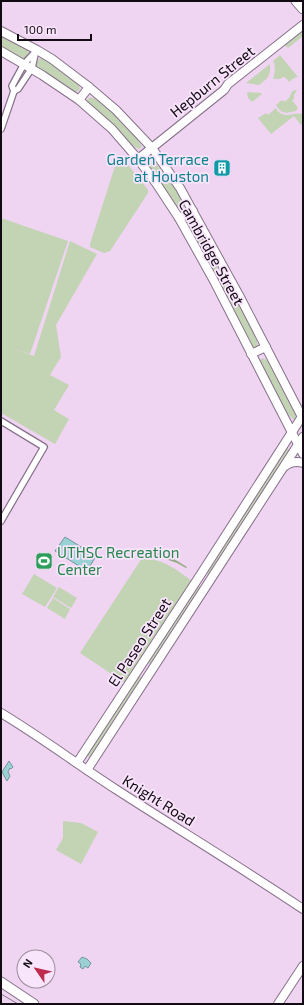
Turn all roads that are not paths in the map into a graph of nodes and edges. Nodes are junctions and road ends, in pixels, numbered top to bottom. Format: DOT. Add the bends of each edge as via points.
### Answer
graph roads {
  1 [pos="296,1"];
  2 [pos="303,9"];
  3 [pos="303,25"];
  4 [pos="1,31"];
  5 [pos="37,50"];
  6 [pos="1,51"];
  7 [pos="24,64"];
  8 [pos="32,68"];
  9 [pos="89,87"];
  10 [pos="14,91"];
  11 [pos="79,100"];
  12 [pos="1,129"];
  13 [pos="152,148"];
  14 [pos="138,159"];
  15 [pos="193,211"];
  16 [pos="178,218"];
  17 [pos="226,272"];
  18 [pos="213,279"];
  19 [pos="266,347"];
  20 [pos="251,354"];
  21 [pos="294,401"];
  22 [pos="303,402"];
  23 [pos="303,417"];
  24 [pos="1,421"];
  25 [pos="292,432"];
  26 [pos="303,437"];
  27 [pos="298,444"];
  28 [pos="303,454"];
  29 [pos="303,463"];
  30 [pos="282,469"];
  31 [pos="1,521"];
  32 [pos="199,577"];
  33 [pos="207,585"];
  34 [pos="141,666"];
  35 [pos="151,672"];
  36 [pos="1,713"];
  37 [pos="77,763"];
  38 [pos="87,770"];
  39 [pos="303,909"];
  40 [pos="303,966"];
  41 [pos="1,982"];
  42 [pos="34,1004"];
  43 [pos="278,1004"];
  1 -- 2 [label="main road"];
  3 -- 13 [label="street, Hepburn Street"];
  4 -- 5 [label="street, Cambridge Street"];
  5 -- 7 [label="street"];
  5 -- 8 [label="street"];
  5 -- 9 [label="street, Cambridge Street"];
  6 -- 7 [label="street, Cambridge Street"];
  7 -- 8 [label="street, Cambridge Street"];
  7 -- 10 [label="street" via="12,86"];
  8 -- 10 [label="street"];
  8 -- 11 [label="street, Cambridge Street"];
  9 -- 11 [label="street"];
  9 -- 13 [label="street, Cambridge Street" via="116,110"];
  10 -- 12 [label="street"];
  11 -- 14 [label="street, Cambridge Street" via="112,129"];
  13 -- 14 [label="street, Hepburn Street"];
  13 -- 15 [label="street, Cambridge Street"];
  14 -- 16 [label="street, Cambridge Street"];
  15 -- 16 [label="street"];
  15 -- 17 [label="street, Cambridge Street"];
  16 -- 18 [label="street, Cambridge Street"];
  17 -- 18 [label="street"];
  17 -- 19 [label="street, Cambridge Street"];
  18 -- 20 [label="street, Cambridge Street"];
  19 -- 20 [label="street"];
  19 -- 21 [label="street, Cambridge Street"];
  20 -- 25 [label="street, Cambridge Street"];
  21 -- 22 [label="street"];
  21 -- 23 [label="street, Cambridge Street"];
  23 -- 25 [label="street, El Paseo Street"];
  24 -- 31 [label="street" via="44,447"];
  25 -- 27 [label="street, Cambridge Street"];
  25 -- 32 [label="street, El Paseo Street"];
  26 -- 27 [label="street, El Paseo Street"];
  27 -- 28 [label="street, Cambridge Street"];
  27 -- 30 [label="street, El Paseo Street"];
  29 -- 30 [label="street" via="291,462"];
  30 -- 33 [label="street, El Paseo Street"];
  32 -- 33 [label="street"];
  32 -- 34 [label="street, El Paseo Street"];
  33 -- 35 [label="street, El Paseo Street"];
  34 -- 35 [label="street"];
  34 -- 37 [label="street, El Paseo Street"];
  35 -- 38 [label="street, El Paseo Street"];
  36 -- 37 [label="street, Knight Road"];
  37 -- 38 [label="street, Knight Road"];
  38 -- 39 [label="street, Knight Road"];
  40 -- 43 [label="street"];
  41 -- 42 [label="main road"];
}
